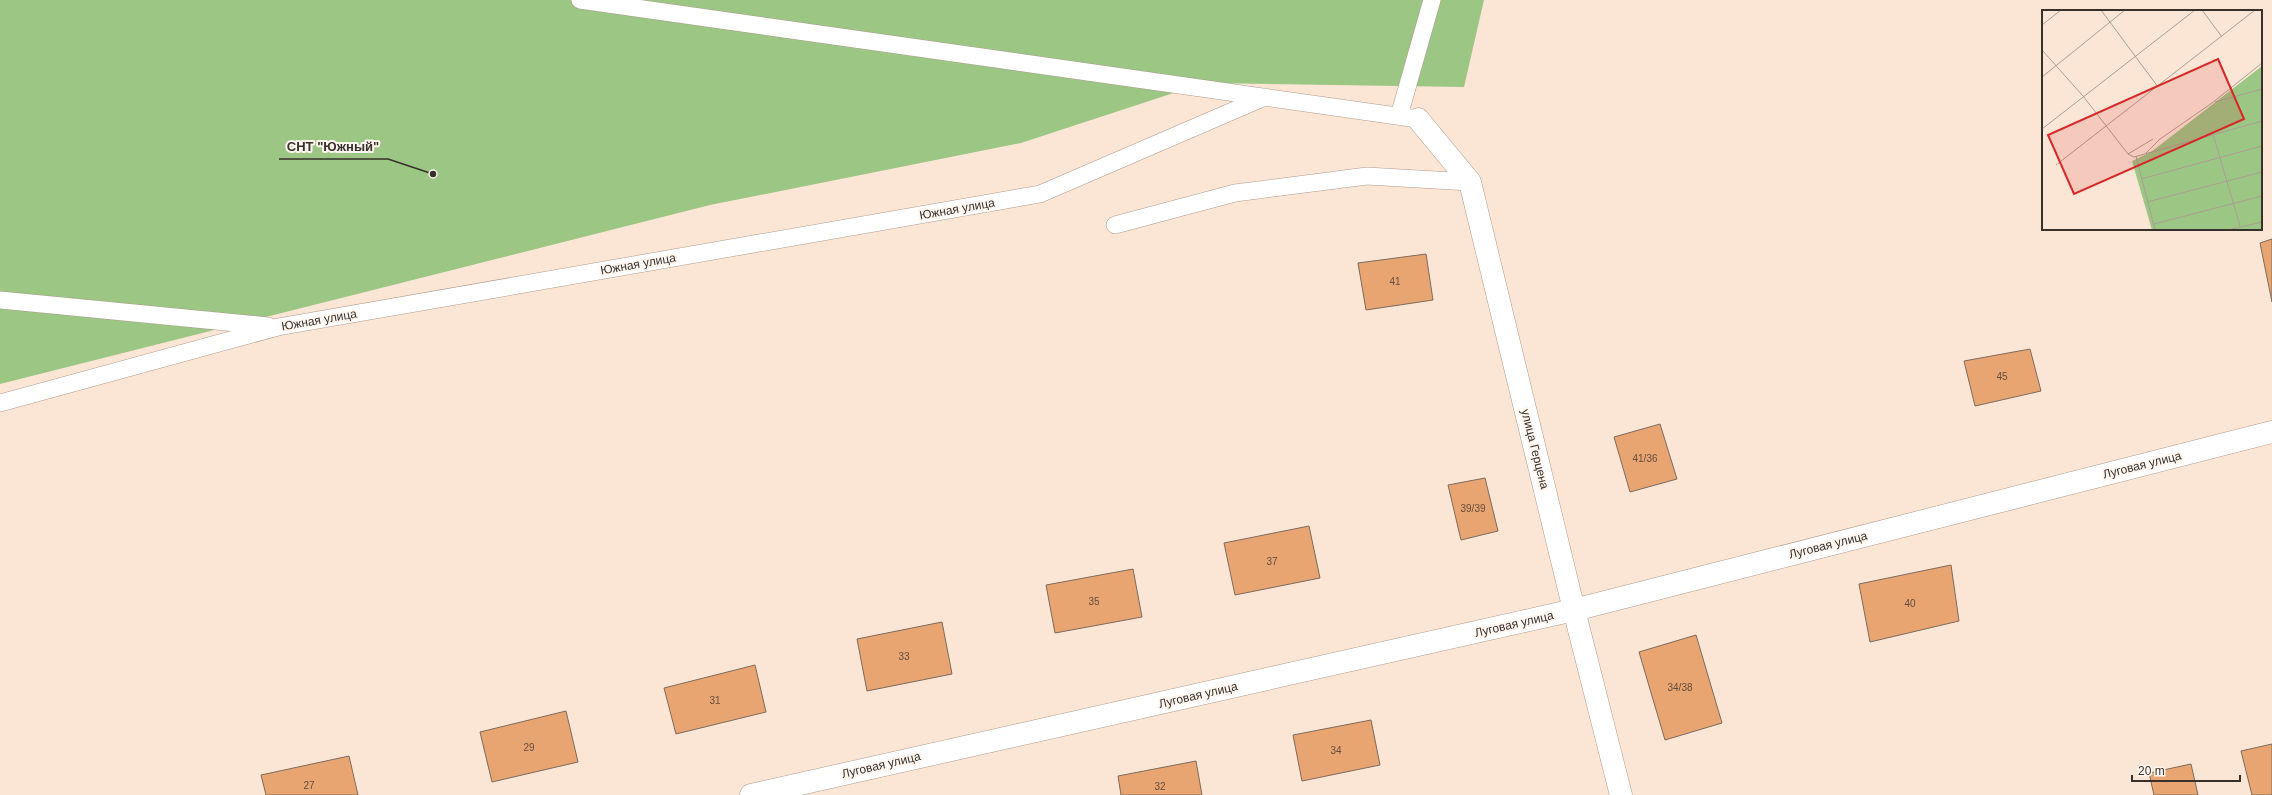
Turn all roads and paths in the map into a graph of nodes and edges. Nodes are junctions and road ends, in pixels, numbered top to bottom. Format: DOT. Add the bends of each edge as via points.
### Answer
graph roads {
  1 [pos="580,0"];
  2 [pos="1432,0"];
  3 [pos="1265,97"];
  4 [pos="1408,118"];
  5 [pos="1470,182"];
  6 [pos="1115,225"];
  7 [pos="0,300"];
  8 [pos="278,327"];
  9 [pos="0,403"];
  10 [pos="2272,432"];
  11 [pos="1574,610"];
  12 [pos="798,790"];
  13 [pos="751,795"];
  14 [pos="1621,795"];
  1 -- 3 [label="lane"];
  2 -- 4 [label="lane"];
  3 -- 4 [label="lane"];
  3 -- 8 [label="lane, Южная улица" via="1040,194"];
  4 -- 5 [label="street, улица Герцена"];
  5 -- 6 [label="lane" via="1367,176 1235,193"];
  5 -- 11 [label="street, улица Герцена"];
  7 -- 8 [label="lane"];
  8 -- 9 [label="lane, Южная улица"];
  10 -- 11 [label="street, Луговая улица"];
  11 -- 12 [label="street, Луговая улица"];
  11 -- 14 [label="street, улица Герцена"];
  12 -- 13 [label="street, Луговая улица"];
}
